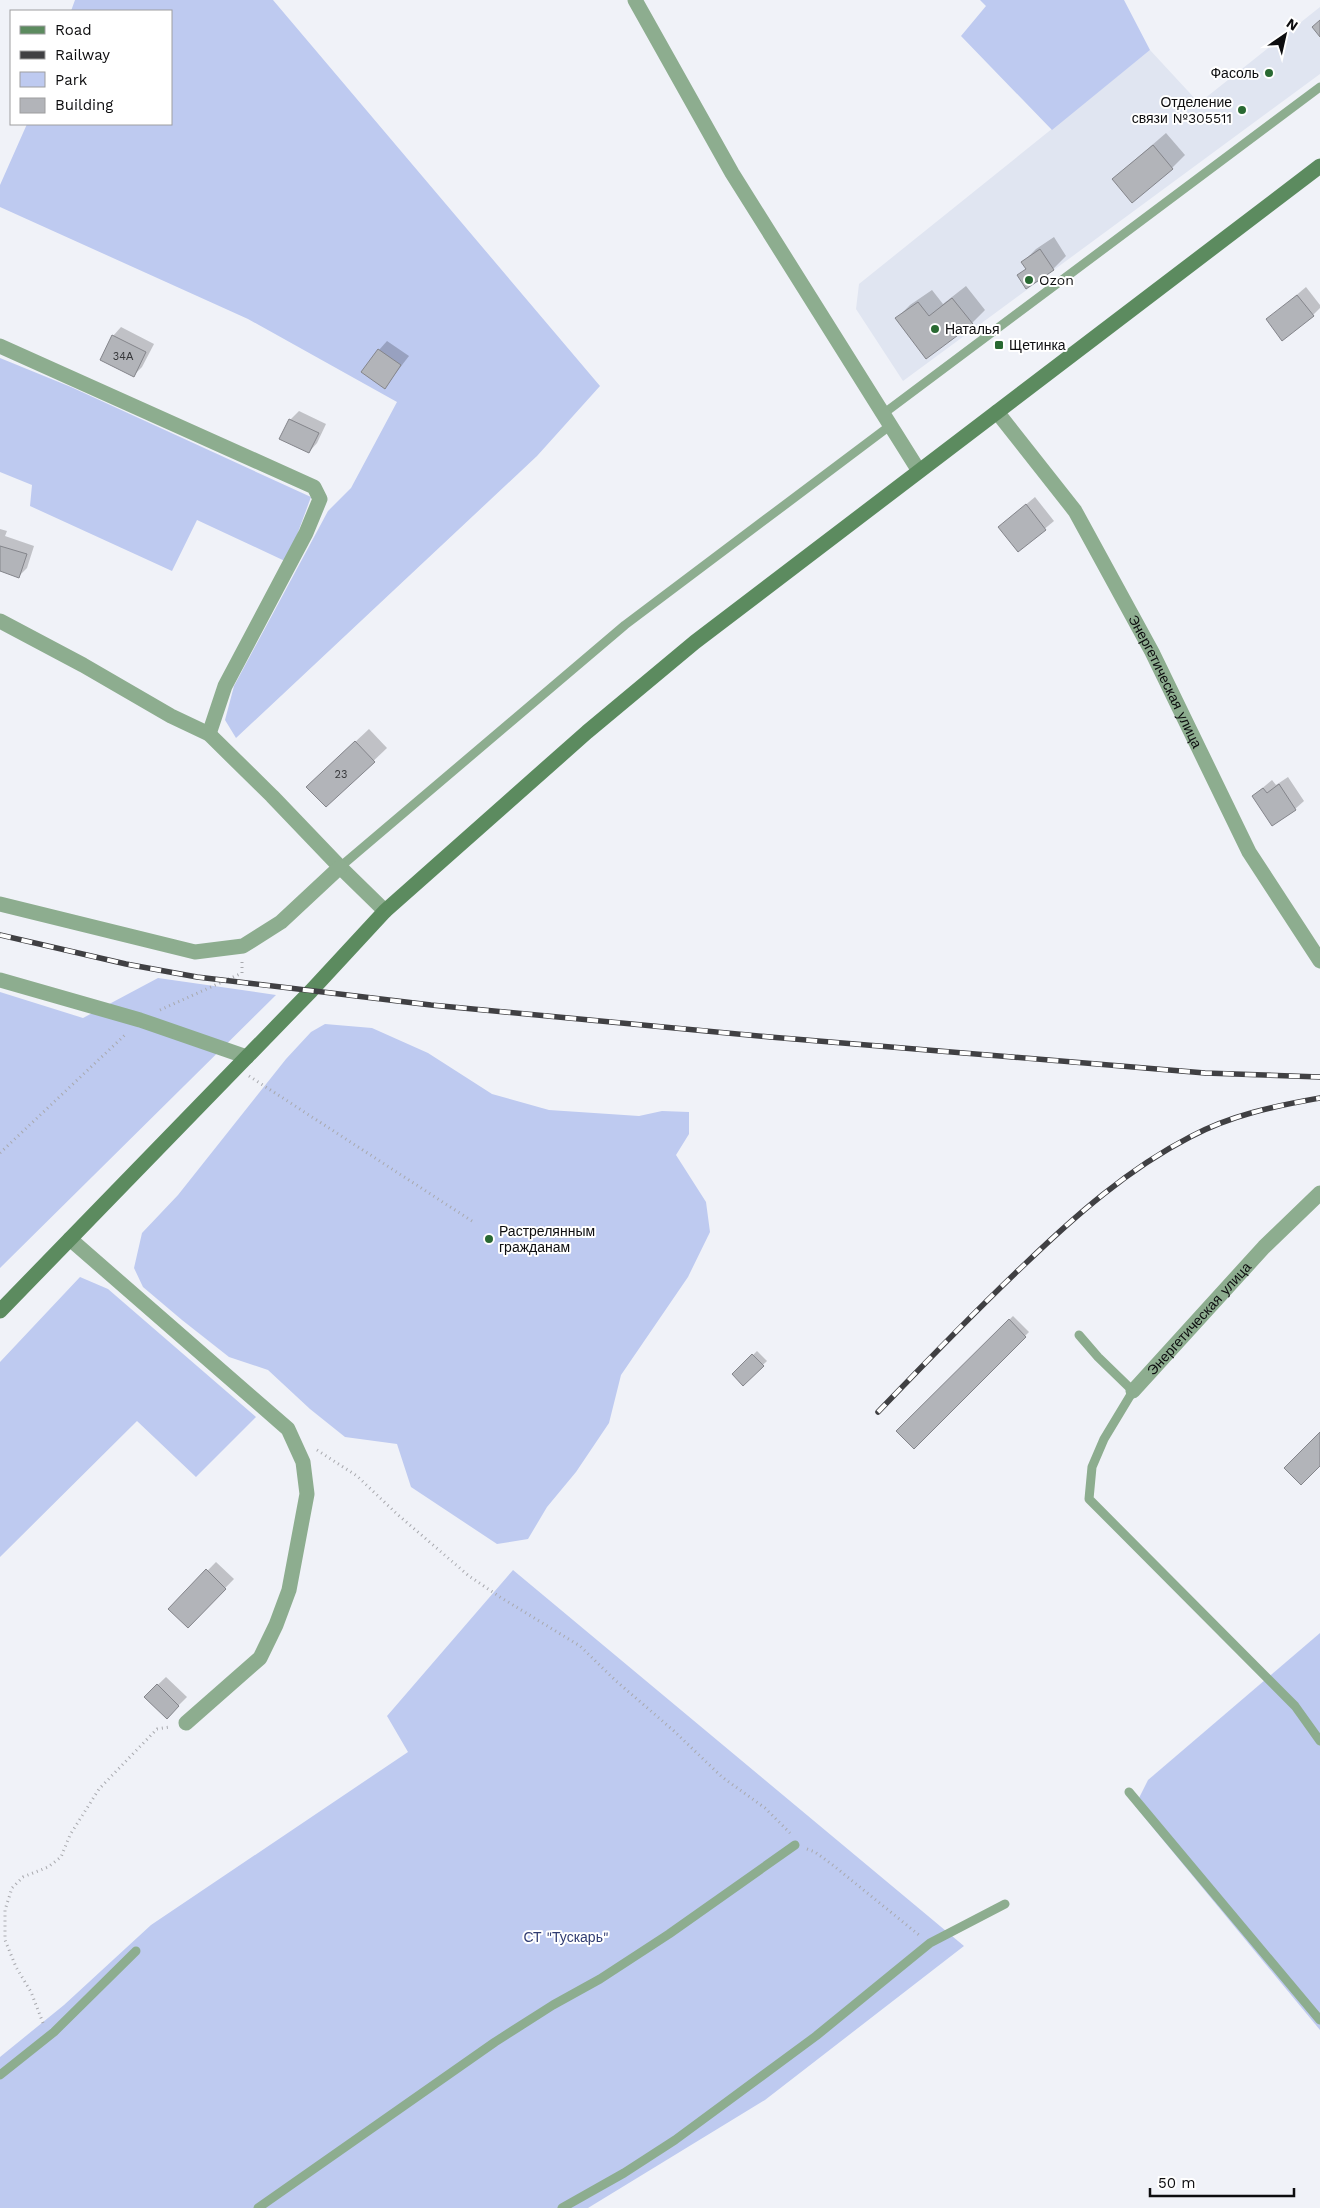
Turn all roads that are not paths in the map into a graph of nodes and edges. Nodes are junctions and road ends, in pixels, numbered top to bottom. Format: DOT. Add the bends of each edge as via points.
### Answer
graph roads {
  1 [pos="635,0"];
  2 [pos="1320,87"];
  3 [pos="1320,166"];
  4 [pos="0,346"];
  5 [pos="997,412"];
  6 [pos="887,420"];
  7 [pos="919,471"];
  8 [pos="0,621"];
  9 [pos="209,734"];
  10 [pos="340,867"];
  11 [pos="0,904"];
  12 [pos="385,911"];
  13 [pos="1320,961"];
  14 [pos="0,980"];
  15 [pos="247,1057"];
  16 [pos="1320,1193"];
  17 [pos="70,1239"];
  18 [pos="0,1311"];
  19 [pos="1079,1335"];
  20 [pos="1133,1391"];
  21 [pos="186,1724"];
  22 [pos="1320,1741"];
  23 [pos="1129,1792"];
  24 [pos="795,1845"];
  25 [pos="1005,1904"];
  26 [pos="136,1951"];
  27 [pos="1320,2020"];
  28 [pos="0,2075"];
  29 [pos="258,2208"];
  30 [pos="562,2208"];
  1 -- 6 [label="street" via="732,173"];
  2 -- 6 [label="lane"];
  3 -- 5 [label="main road"];
  4 -- 9 [label="street" via="314,487 320,499 306,534 225,686"];
  5 -- 7 [label="main road"];
  5 -- 13 [label="street, Энергетическая улица" via="1075,511 1152,652 1249,852"];
  6 -- 7 [label="street"];
  6 -- 10 [label="lane" via="625,625"];
  7 -- 12 [label="main road" via="695,642 587,732"];
  8 -- 9 [label="street"];
  9 -- 10 [label="street"];
  10 -- 11 [label="street" via="281,922 243,946 195,952"];
  10 -- 12 [label="street"];
  12 -- 15 [label="main road"];
  14 -- 15 [label="street" via="140,1020"];
  15 -- 17 [label="main road"];
  16 -- 20 [label="street, Энергетическая улица" via="1264,1247"];
  17 -- 18 [label="main road"];
  17 -- 21 [label="street" via="288,1429 303,1462 307,1494 289,1590 276,1625 260,1658"];
  19 -- 20 [label="lane"];
  20 -- 22 [label="lane" via="1092,1466 1089,1499 1295,1706"];
  23 -- 27 [label="lane"];
  24 -- 29 [label="lane" via="669,1934 495,2042"];
  25 -- 30 [label="lane" via="930,1943 816,2036 674,2140"];
  26 -- 28 [label="lane" via="42,2041"];
}
